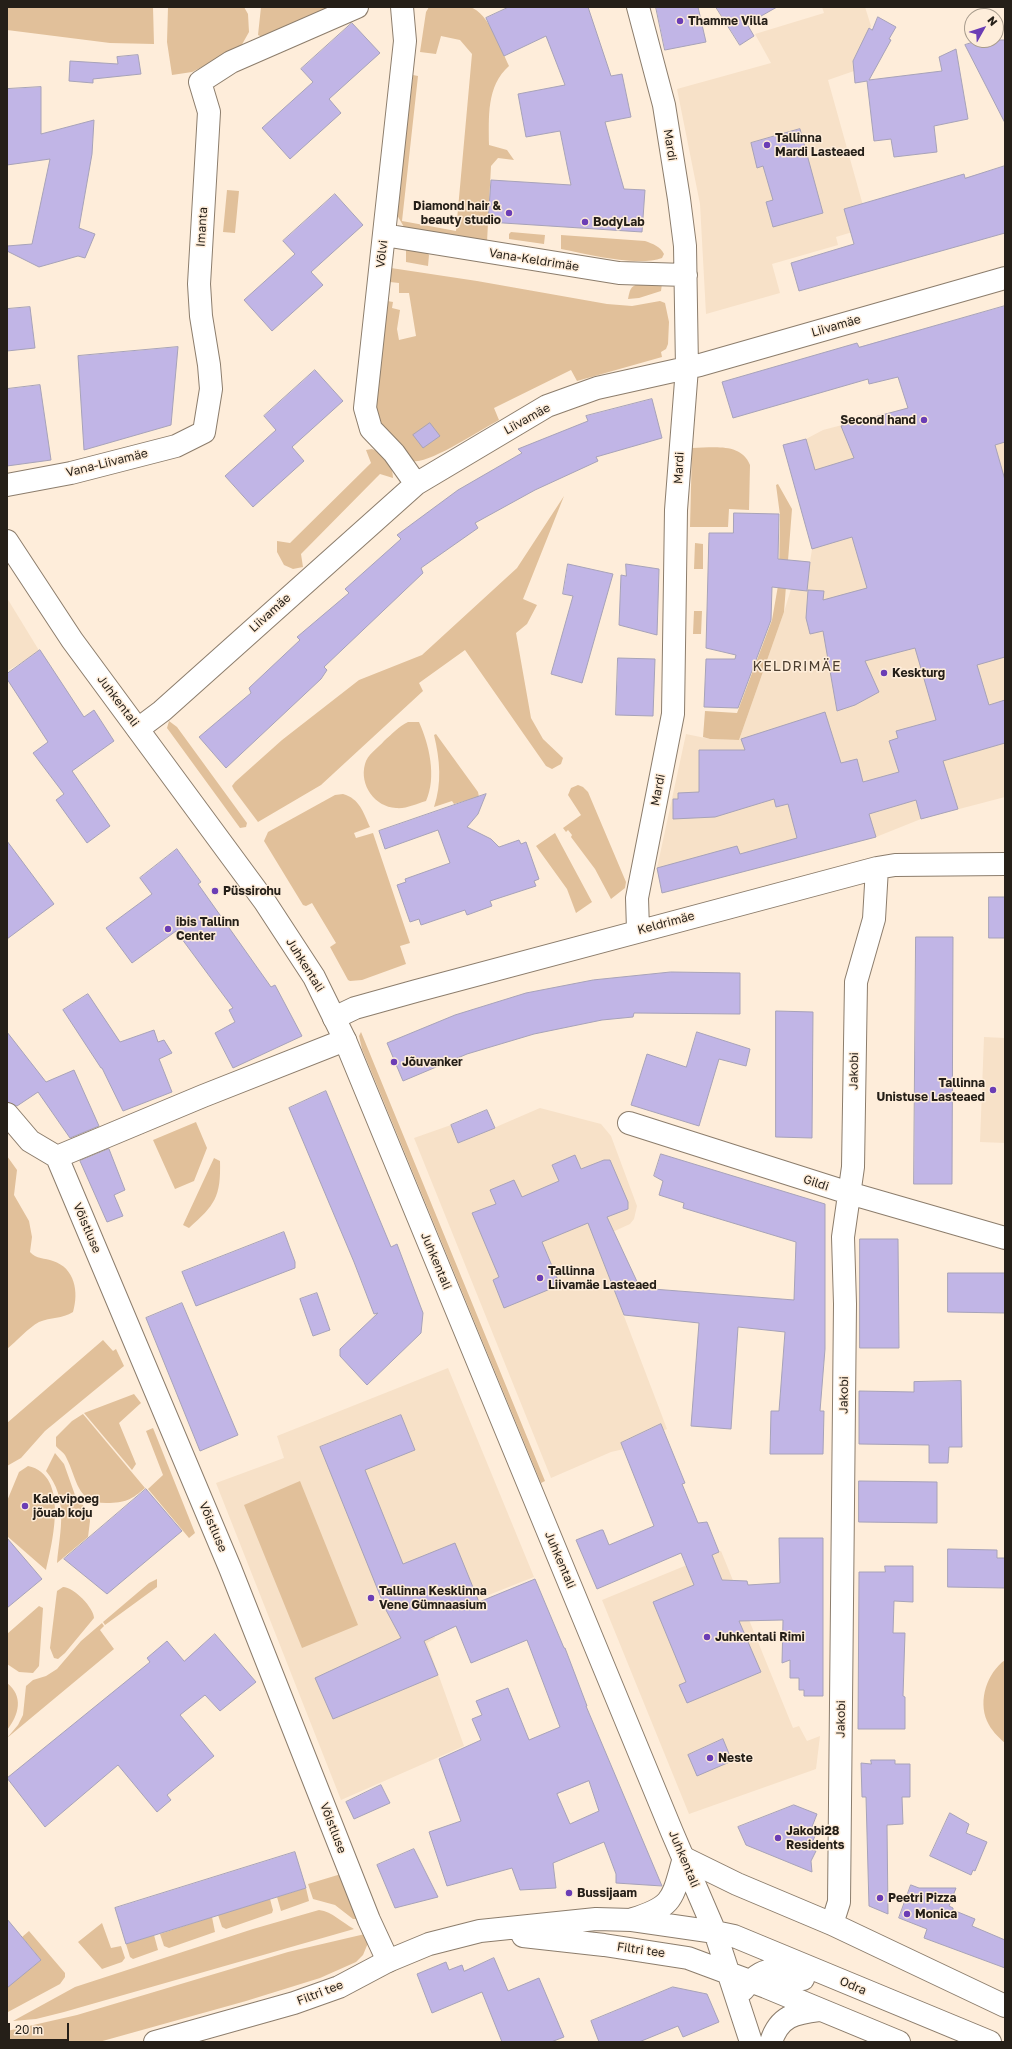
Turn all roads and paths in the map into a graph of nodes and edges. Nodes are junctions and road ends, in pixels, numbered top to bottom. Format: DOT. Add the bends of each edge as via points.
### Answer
graph roads {
  1 [pos="357,7"];
  2 [pos="402,7"];
  3 [pos="638,7"];
  4 [pos="384,235"];
  5 [pos="686,276"];
  6 [pos="1005,278"];
  7 [pos="687,368"];
  8 [pos="204,432"];
  9 [pos="416,484"];
  10 [pos="7,485"];
  11 [pos="7,540"];
  12 [pos="138,728"];
  13 [pos="1005,864"];
  14 [pos="878,868"];
  15 [pos="638,930"];
  16 [pos="334,1018"];
  17 [pos="345,1040"];
  18 [pos="7,1114"];
  19 [pos="629,1122"];
  20 [pos="57,1157"];
  21 [pos="849,1193"];
  22 [pos="1005,1238"];
  23 [pos="684,1858"];
  24 [pos="632,1920"];
  25 [pos="832,1924"];
  26 [pos="480,1931"];
  27 [pos="715,1932"];
  28 [pos="388,1961"];
  29 [pos="728,1973"];
  30 [pos="750,1981"];
  31 [pos="862,1989"];
  32 [pos="737,2004"];
  33 [pos="1005,2006"];
  34 [pos="819,2010"];
  35 [pos="154,2042"];
  36 [pos="751,2042"];
  37 [pos="771,2042"];
  38 [pos="899,2042"];
  39 [pos="990,2042"];
  1 -- 8 [label="street, Imanta" via="231,62 200,82 210,112 199,284 211,389"];
  2 -- 4 [label="street, Võlvi" via="405,41"];
  3 -- 5 [label="street, Mardi" via="664,105 679,199"];
  4 -- 5 [label="street, Vana-Keldrimäe" via="619,274"];
  4 -- 9 [label="street, Võlvi" via="365,408 371,428"];
  5 -- 7 [label="street, Mardi"];
  6 -- 7 [label="street, Liivamäe"];
  7 -- 9 [label="street, Liivamäe" via="597,388 548,406"];
  7 -- 15 [label="street, Mardi" via="676,510 673,714 637,898"];
  8 -- 10 [label="street, Vana-Liivamäe" via="176,446 71,473"];
  9 -- 12 [label="street, Liivamäe" via="162,710"];
  11 -- 12 [label="street, Juhkentali" via="72,640"];
  12 -- 16 [label="street, Juhkentali" via="264,902 314,977"];
  13 -- 14 [label="street, Keldrimäe" via="895,865"];
  14 -- 15 [label="street, Keldrimäe"];
  14 -- 21 [label="street, Jakobi" via="874,919 856,982 852,1167"];
  15 -- 16 [label="street, Keldrimäe" via="363,1006"];
  16 -- 17 [label="street, Juhkentali"];
  17 -- 20 [label="street"];
  17 -- 23 [label="street, Juhkentali"];
  18 -- 20 [label="street" via="30,1141"];
  19 -- 21 [label="street, Gildi"];
  20 -- 28 [label="street, Võistluse" via="230,1568 369,1920"];
  21 -- 22 [label="street, Gildi"];
  21 -- 25 [label="street, Jakobi" via="843,1237 845,1304 839,1902"];
  23 -- 24 [label="street" via="674,1893 666,1904 656,1912"];
  23 -- 25 [label="street" via="730,1881"];
  23 -- 27 [label="street, Juhkentali"];
  24 -- 26 [label="street, Filtri tee" via="596,1919"];
  24 -- 27 [label="street, Filtri tee"];
  25 -- 33 [label="street"];
  26 -- 28 [label="street, Filtri tee" via="429,1944"];
  26 -- 29 [label="street, Filtri tee" via="668,1954 688,1958"];
  27 -- 29 [label="street, Juhkentali"];
  27 -- 31 [label="street, Odra" via="751,1943"];
  28 -- 35 [label="street, Filtri tee" via="339,1987 294,2003"];
  29 -- 30 [label="street"];
  29 -- 32 [label="street, Juhkentali"];
  30 -- 31 [label="street" via="759,1973 772,1969 806,1980"];
  30 -- 32 [label="street" via="742,1990"];
  30 -- 34 [label="street"];
  31 -- 39 [label="street, Odra"];
  32 -- 36 [label="street, Juhkentali"];
  34 -- 37 [label="street" via="796,2013 781,2024 773,2034"];
  34 -- 38 [label="street"];
}
